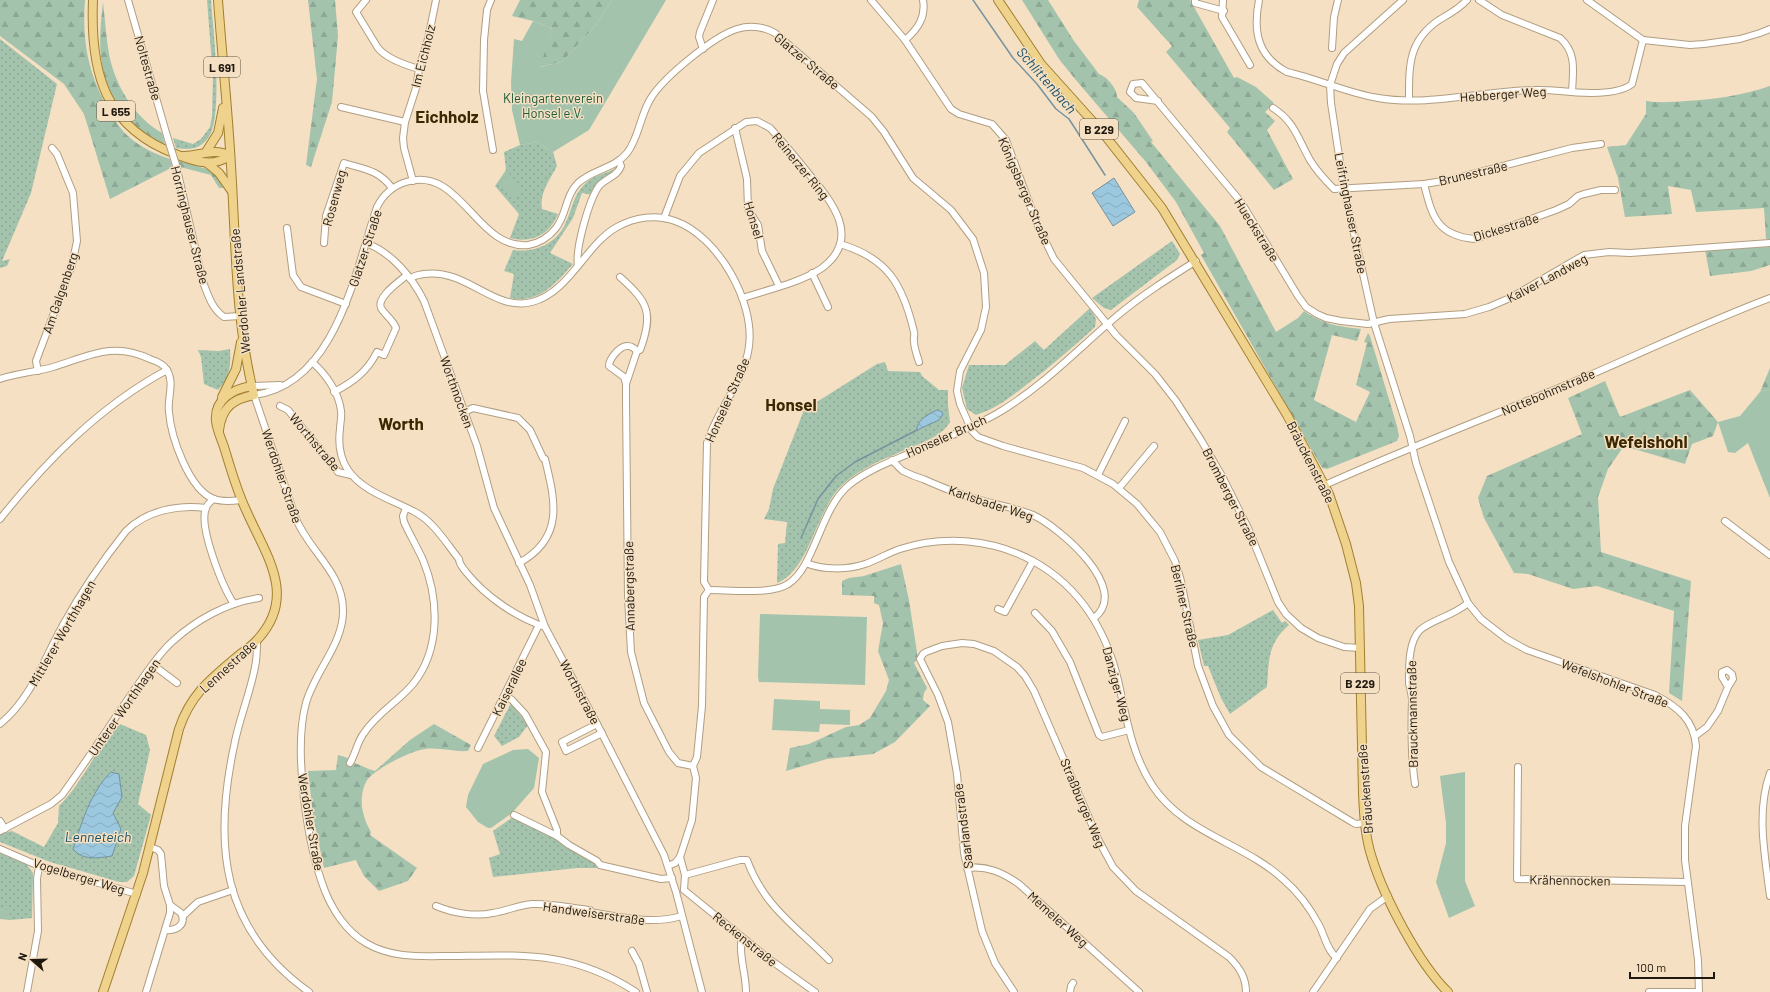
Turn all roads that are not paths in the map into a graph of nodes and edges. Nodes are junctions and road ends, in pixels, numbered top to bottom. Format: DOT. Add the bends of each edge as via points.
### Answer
graph roads {
  1 [pos="93,0"];
  2 [pos="128,0"];
  3 [pos="218,0"];
  4 [pos="366,0"];
  5 [pos="436,0"];
  6 [pos="491,0"];
  7 [pos="713,0"];
  8 [pos="871,0"];
  9 [pos="922,0"];
  10 [pos="998,0"];
  11 [pos="1195,0"];
  12 [pos="1223,0"];
  13 [pos="1259,0"];
  14 [pos="1338,0"];
  15 [pos="1403,0"];
  16 [pos="1467,0"];
  17 [pos="1479,0"];
  18 [pos="1587,0"];
  19 [pos="1224,12"];
  20 [pos="1770,29"];
  21 [pos="905,40"];
  22 [pos="1643,40"];
  23 [pos="1332,48"];
  24 [pos="703,49"];
  25 [pos="1250,65"];
  26 [pos="419,69"];
  27 [pos="1330,85"];
  28 [pos="1572,92"];
  29 [pos="225,97"];
  30 [pos="1410,100"];
  31 [pos="1158,101"];
  32 [pos="341,107"];
  33 [pos="1273,108"];
  34 [pos="405,122"];
  35 [pos="736,128"];
  36 [pos="167,136"];
  37 [pos="1601,144"];
  38 [pos="52,148"];
  39 [pos="493,150"];
  40 [pos="206,152"];
  41 [pos="179,156"];
  42 [pos="230,156"];
  43 [pos="619,161"];
  44 [pos="207,163"];
  45 [pos="413,181"];
  46 [pos="1424,184"];
  47 [pos="392,188"];
  48 [pos="1344,189"];
  49 [pos="1615,190"];
  50 [pos="232,195"];
  51 [pos="664,218"];
  52 [pos="287,228"];
  53 [pos="324,243"];
  54 [pos="366,243"];
  55 [pos="1770,243"];
  56 [pos="840,244"];
  57 [pos="1196,261"];
  58 [pos="578,266"];
  59 [pos="812,273"];
  60 [pos="409,277"];
  61 [pos="620,277"];
  62 [pos="778,286"];
  63 [pos="742,298"];
  64 [pos="1770,298"];
  65 [pos="346,304"];
  66 [pos="828,307"];
  67 [pos="240,316"];
  68 [pos="1374,323"];
  69 [pos="1107,325"];
  70 [pos="242,334"];
  71 [pos="637,351"];
  72 [pos="312,362"];
  73 [pos="919,362"];
  74 [pos="38,370"];
  75 [pos="167,370"];
  76 [pos="0,379"];
  77 [pos="284,384"];
  78 [pos="626,384"];
  79 [pos="252,386"];
  80 [pos="334,392"];
  81 [pos="254,395"];
  82 [pos="280,406"];
  83 [pos="216,410"];
  84 [pos="464,412"];
  85 [pos="1125,421"];
  86 [pos="969,427"];
  87 [pos="220,435"];
  88 [pos="1154,446"];
  89 [pos="1412,448"];
  90 [pos="892,460"];
  91 [pos="351,475"];
  92 [pos="1098,475"];
  93 [pos="1325,485"];
  94 [pos="1119,488"];
  95 [pos="214,498"];
  96 [pos="241,500"];
  97 [pos="206,508"];
  98 [pos="406,508"];
  99 [pos="0,520"];
  100 [pos="1725,521"];
  101 [pos="1770,555"];
  102 [pos="1033,561"];
  103 [pos="519,562"];
  104 [pos="806,563"];
  105 [pos="709,590"];
  106 [pos="260,598"];
  107 [pos="1468,603"];
  108 [pos="234,604"];
  109 [pos="998,609"];
  110 [pos="1035,613"];
  111 [pos="1094,618"];
  112 [pos="542,626"];
  113 [pos="257,640"];
  114 [pos="1360,648"];
  115 [pos="920,657"];
  116 [pos="153,665"];
  117 [pos="177,682"];
  118 [pos="1728,687"];
  119 [pos="505,695"];
  120 [pos="0,724"];
  121 [pos="597,724"];
  122 [pos="1129,730"];
  123 [pos="602,733"];
  124 [pos="1695,736"];
  125 [pos="478,748"];
  126 [pos="350,763"];
  127 [pos="693,766"];
  128 [pos="1518,767"];
  129 [pos="1770,773"];
  130 [pos="1415,784"];
  131 [pos="514,815"];
  132 [pos="0,821"];
  133 [pos="1365,823"];
  134 [pos="2,830"];
  135 [pos="557,836"];
  136 [pos="150,847"];
  137 [pos="0,848"];
  138 [pos="680,856"];
  139 [pos="39,866"];
  140 [pos="668,866"];
  141 [pos="967,868"];
  142 [pos="685,875"];
  143 [pos="672,878"];
  144 [pos="1687,882"];
  145 [pos="233,890"];
  146 [pos="684,890"];
  147 [pos="676,892"];
  148 [pos="137,894"];
  149 [pos="1388,896"];
  150 [pos="1770,896"];
  151 [pos="170,905"];
  152 [pos="436,906"];
  153 [pos="183,916"];
  154 [pos="682,916"];
  155 [pos="165,930"];
  156 [pos="744,939"];
  157 [pos="632,951"];
  158 [pos="1336,958"];
  159 [pos="829,960"];
  160 [pos="1073,983"];
  161 [pos="27,992"];
  162 [pos="103,992"];
  163 [pos="146,992"];
  164 [pos="309,992"];
  165 [pos="636,992"];
  166 [pos="647,992"];
  167 [pos="702,992"];
  168 [pos="746,992"];
  169 [pos="815,992"];
  170 [pos="1014,992"];
  171 [pos="1070,992"];
  172 [pos="1139,992"];
  173 [pos="1246,992"];
  174 [pos="1313,992"];
  175 [pos="1448,992"];
  176 [pos="1649,992"];
  177 [pos="1698,992"];
  1 -- 41 [label="main road, L 655" via="94,55 98,74 110,101 134,132 150,143"];
  2 -- 36 [label="street, Noltestraße"];
  3 -- 29 [label="main road, L 691"];
  4 -- 26 [label="street" via="356,12 378,48 382,53"];
  5 -- 26 [label="street, Im Eichholz"];
  6 -- 39 [label="street" via="487,10 484,40 483,91"];
  7 -- 24 [label="street" via="700,32"];
  8 -- 21 [label="street, Königsberger Straße"];
  9 -- 21 [label="street" via="924,15"];
  10 -- 57 [label="main road, Bräuckenstraße / B 229" via="1041,64 1103,134 1162,208"];
  11 -- 19 [label="street" via="1195,3"];
  12 -- 19 [label="street"];
  13 -- 27 [label="street, Hebberger Weg" via="1257,29 1259,43 1265,53 1287,72"];
  14 -- 23 [label="street"];
  15 -- 27 [label="street, Leifringhauser Straße" via="1344,52"];
  16 -- 30 [label="street" via="1428,28 1419,39 1410,59"];
  17 -- 28 [label="street" via="1502,15 1565,42 1574,62"];
  18 -- 22 [label="street"];
  19 -- 25 [label="street" via="1222,17"];
  20 -- 22 [label="street" via="1740,39 1704,44"];
  21 -- 69 [label="street, Königsberger Straße" via="951,109 992,124 1006,140 1054,259"];
  22 -- 28 [label="street, Hebberger Weg" via="1632,84 1628,87 1592,93"];
  24 -- 43 [label="street, Glatzer Straße" via="670,76 652,96 628,152"];
  24 -- 86 [label="street, Glatzer Straße" via="737,29 754,27 775,33 872,117 914,178 962,223 973,239 986,286 986,307 981,330 960,371 958,387 960,404"];
  26 -- 34 [label="street, Im Eichholz"];
  27 -- 30 [label="street, Hebberger Weg" via="1378,98"];
  27 -- 48 [label="street, Leifringhauser Straße"];
  28 -- 30 [label="street, Hebberger Weg" via="1527,90"];
  29 -- 40 [label="main road, L 691" via="218,133"];
  29 -- 42 [label="main road, L 691"];
  31 -- 68 [label="street, Hueckstraße" via="1241,202 1306,307 1326,318"];
  32 -- 34 [label="street"];
  33 -- 48 [label="street" via="1283,114 1293,126 1310,160 1326,182 1334,188"];
  34 -- 45 [label="street, Im Eichholz" via="404,148"];
  35 -- 51 [label="street, Reinerzer Ring" via="706,147 689,164 677,182"];
  35 -- 56 [label="street, Reinerzer Ring" via="746,122 757,122 768,126 779,138 834,207 841,224"];
  35 -- 62 [label="street, Honsel" via="747,178 748,209 758,225 762,251"];
  36 -- 67 [label="street, Horringhauser Straße, bridge" via="203,282 219,313 224,317"];
  37 -- 46 [label="street, Brunestraße" via="1572,148 1449,180"];
  38 -- 74 [label="street, Am Galgenberg" via="73,193 77,241 72,265 36,361"];
  40 -- 41 [label="main road"];
  40 -- 42 [label="main road" via="217,151"];
  41 -- 44 [label="main road, L 691"];
  42 -- 44 [label="main road, L 691" via="218,162"];
  42 -- 50 [label="main road, L 691"];
  43 -- 45 [label="street, Glatzer Straße" via="596,171 578,183 568,197 557,227 546,238 521,245 504,241 488,229 447,189 432,182"];
  43 -- 58 [label="street" via="620,171 604,181 594,194 578,248"];
  44 -- 50 [label="main road, L 691" via="223,177"];
  45 -- 47 [label="street, Glatzer Straße"];
  46 -- 48 [label="street, Brunestraße"];
  46 -- 49 [label="street, Dickestraße" via="1433,215 1442,228 1461,238 1475,239 1556,210 1578,196 1601,190"];
  47 -- 53 [label="street, Rosenweg" via="379,174 344,163 326,216"];
  47 -- 54 [label="street, Glatzer Straße" via="379,204"];
  48 -- 68 [label="street, Leifringhauser Straße"];
  50 -- 67 [label="main road, Werdohler Landstraße / L 691"];
  51 -- 58 [label="street, Honseler Straße" via="636,219 615,228"];
  51 -- 63 [label="street, Honseler Straße" via="691,229 714,250 728,270"];
  52 -- 65 [label="street, Glatzer Straße" via="293,275 301,287"];
  54 -- 60 [label="street, Worthnocken" via="381,251"];
  54 -- 65 [label="street, Glatzer Straße"];
  55 -- 68 [label="street, Kalver Landweg" via="1584,255 1510,298 1489,307 1465,314 1389,319"];
  56 -- 59 [label="street, Reinerzer Ring" via="829,262"];
  56 -- 73 [label="street" via="855,248 873,258 896,282 911,321"];
  57 -- 69 [label="street, Honseler Bruch" via="1145,294"];
  57 -- 93 [label="main road, Bräuckenstraße / B 229" via="1297,432"];
  58 -- 60 [label="street, Honseler Straße" via="550,294 533,302 517,304 502,300 452,275 434,273"];
  59 -- 62 [label="street, Reinerzer Ring"];
  59 -- 66 [label="street"];
  60 -- 80 [label="street" via="386,293 381,300 381,307 396,328 384,355 376,352 355,381"];
  60 -- 84 [label="street, Worthnocken" via="426,305"];
  61 -- 71 [label="street, Annabergstraße" via="640,296 647,312 646,330"];
  62 -- 63 [label="street, Reinerzer Ring"];
  63 -- 105 [label="street, Honseler Straße" via="750,335 747,356 742,372 712,430 706,451 704,582"];
  64 -- 89 [label="street, Nottebohmstraße"];
  65 -- 72 [label="street, Glatzer Straße" via="334,330"];
  67 -- 70 [label="main road, Werdohler Landstraße / L 691"];
  68 -- 89 [label="street, Leifringhauser Straße"];
  69 -- 86 [label="street, Honseler Bruch" via="1033,389 997,413"];
  69 -- 114 [label="street, Bromberger Straße" via="1155,374 1201,440 1248,528 1278,602 1286,614 1293,622 1318,638 1344,647"];
  70 -- 79 [label="main road, Werdohler Landstraße / L 691"];
  70 -- 83 [label="main road" via="236,369"];
  71 -- 78 [label="street, Annabergstraße"];
  71 -- 78 [label="street" via="630,346 623,346 609,361 608,366 624,376"];
  72 -- 77 [label="street, Glatzer Straße" via="304,373"];
  72 -- 80 [label="street, Worthstraße" via="322,371"];
  74 -- 75 [label="street" via="106,350 140,354 158,362"];
  74 -- 76 [label="street"];
  75 -- 95 [label="street" via="171,380 169,412 183,461 191,478"];
  75 -- 99 [label="street" via="93,420 55,455"];
  77 -- 79 [label="street, Glatzer Straße"];
  77 -- 81 [label="street, Glatzer Straße" via="271,392"];
  78 -- 127 [label="street, Annabergstraße" via="628,604 631,652 644,703 662,740 676,761"];
  79 -- 81 [label="main road, Werdohler Straße"];
  79 -- 83 [label="main road" via="232,392 222,399"];
  80 -- 91 [label="street, Worthstraße" via="341,411 340,451"];
  81 -- 87 [label="main road, Lennestraße" via="240,398 228,407 221,420"];
  81 -- 165 [label="street, Werdohler Straße" via="294,515 304,535 335,576 343,602 342,627 312,685 303,718 302,734 302,768 310,835 324,886 337,914 360,939 384,952 409,956 510,955 560,959 593,969"];
  82 -- 91 [label="street, Worthstraße" via="288,410 338,472"];
  83 -- 87 [label="main road, Lennestraße"];
  84 -- 103 [label="street, Worthnocken" via="477,446 494,508"];
  84 -- 103 [label="street" via="473,408 518,418 530,430 544,458 553,495 553,517 542,545"];
  85 -- 92 [label="street"];
  86 -- 90 [label="street, Honseler Bruch"];
  86 -- 92 [label="street, Berliner Straße" via="978,436 994,443 1083,468"];
  87 -- 96 [label="main road, Lennestraße"];
  88 -- 94 [label="street"];
  89 -- 93 [label="street, Nottebohmstraße"];
  89 -- 107 [label="street, Wefelshohler Straße" via="1449,562"];
  90 -- 104 [label="street, Honseler Bruch" via="870,470 842,491 829,512"];
  90 -- 111 [label="street, Karlsbader Weg" via="902,470 964,496 1017,509 1034,516 1057,531 1085,557 1104,586 1105,602"];
  91 -- 98 [label="street, Worthstraße" via="367,488"];
  92 -- 94 [label="street, Berliner Straße"];
  93 -- 114 [label="main road, Bräuckenstraße / B 229" via="1342,532 1356,583"];
  94 -- 133 [label="street, Berliner Straße" via="1150,518 1175,560 1198,666 1212,706 1229,734 1261,767 1352,822"];
  95 -- 96 [label="street"];
  95 -- 97 [label="street"];
  96 -- 113 [label="main road, Lennestraße" via="264,547 277,584 273,615 266,630"];
  97 -- 108 [label="street" via="204,516 212,558 226,592"];
  97 -- 120 [label="street, Mittlerer Worthhagen" via="186,507 154,514 135,523 126,531 63,624 28,693 19,706"];
  98 -- 112 [label="street, Worthstraße" via="426,519 483,591 530,622"];
  98 -- 126 [label="street" via="404,522 423,561 432,596 435,630 427,660 419,676 403,695 369,725 357,744"];
  100 -- 101 [label="street"];
  102 -- 104 [label="street, Danziger Weg" via="1000,547 950,541 929,542 900,549 867,564 856,566 823,567"];
  102 -- 109 [label="street" via="1005,612"];
  102 -- 111 [label="street, Danziger Weg" via="1066,585"];
  103 -- 112 [label="street, Worthnocken" via="530,585"];
  104 -- 105 [label="street, Honseler Bruch" via="790,583 775,589"];
  105 -- 127 [label="street" via="704,597 702,706 697,756"];
  106 -- 108 [label="street, Unterer Worthhagen"];
  107 -- 124 [label="street, Wefelshohler Straße" via="1481,619 1517,646 1655,695 1674,705 1689,722"];
  107 -- 130 [label="street, Brauckmannstraße" via="1455,613 1421,630 1414,638 1409,682"];
  108 -- 116 [label="street, Unterer Worthhagen" via="186,630 172,641"];
  110 -- 122 [label="street" via="1052,631 1070,662 1099,735"];
  111 -- 122 [label="street, Danziger Weg" via="1110,649"];
  112 -- 119 [label="street, Kaiserallee"];
  112 -- 121 [label="street, Worthstraße"];
  113 -- 136 [label="main road, Lennestraße" via="205,685 184,712"];
  113 -- 145 [label="street" via="256,667 234,746 224,812 225,856"];
  114 -- 133 [label="main road, Bräuckenstraße / B 229"];
  115 -- 141 [label="street, Saarlandstraße" via="948,722 957,774"];
  115 -- 173 [label="street, Straßburger Weg" via="942,646 974,644 994,651 1017,667 1034,691 1099,841 1114,867 1136,891 1229,956 1243,975"];
  116 -- 117 [label="street"];
  116 -- 134 [label="street, Unterer Worthhagen" via="62,794 50,804"];
  118 -- 124 [label="street" via="1718,711 1707,727"];
  119 -- 125 [label="street, Kaiserallee"];
  119 -- 135 [label="street" via="525,714 546,752 542,792"];
  121 -- 123 [label="street, Worthstraße"];
  121 -- 123 [label="street" via="562,742 566,751"];
  122 -- 158 [label="street, Danziger Weg" via="1143,770 1163,800 1190,824 1259,861 1283,878 1313,914"];
  123 -- 140 [label="street, Worthstraße"];
  124 -- 144 [label="street, Wefelshohler Straße" via="1694,769 1685,822"];
  127 -- 138 [label="street" via="696,778 692,820"];
  128 -- 144 [label="street, Krähennocken" via="1517,879"];
  129 -- 150 [label="street" via="1763,810"];
  131 -- 135 [label="street"];
  132 -- 134 [label="street"];
  133 -- 149 [label="main road, Bräuckenstraße / B 229" via="1372,857"];
  135 -- 143 [label="street" via="600,865 661,879"];
  136 -- 148 [label="main road, Lennestraße"];
  136 -- 151 [label="street" via="161,854 164,886"];
  137 -- 139 [label="street, Vogelberger Weg"];
  138 -- 140 [label="street" via="675,863"];
  138 -- 142 [label="street"];
  139 -- 148 [label="street, Vogelberger Weg"];
  139 -- 161 [label="street" via="38,931"];
  140 -- 143 [label="street, Worthstraße"];
  141 -- 170 [label="street, Saarlandstraße" via="982,931 995,963"];
  141 -- 172 [label="street, Memeler Weg" via="989,868 1005,874 1019,884"];
  142 -- 146 [label="street"];
  142 -- 159 [label="street" via="748,860 756,879 774,907"];
  143 -- 147 [label="street, Worthstraße"];
  144 -- 177 [label="street, Wefelshohler Straße" via="1698,960"];
  145 -- 153 [label="street" via="198,902"];
  145 -- 164 [label="street" via="244,917 263,948 286,973"];
  146 -- 147 [label="street"];
  146 -- 156 [label="street, Reckenstraße"];
  147 -- 154 [label="street, Worthstraße"];
  148 -- 162 [label="main road, Lennestraße"];
  149 -- 158 [label="street" via="1370,909"];
  149 -- 175 [label="main road, Bräuckenstraße / B 229" via="1426,966"];
  151 -- 153 [label="street"];
  151 -- 155 [label="street"];
  152 -- 154 [label="street, Handweiserstraße" via="476,914 533,904 555,905 642,921 667,920"];
  153 -- 155 [label="street" via="180,926 174,930"];
  154 -- 167 [label="street, Worthstraße"];
  155 -- 163 [label="street"];
  156 -- 168 [label="street" via="741,943 741,953"];
  156 -- 169 [label="street, Reckenstraße"];
  157 -- 166 [label="street" via="639,964"];
  158 -- 174 [label="street"];
  160 -- 171 [label="street"];
  176 -- 177 [label="street, Wefelshohler Straße"];
}
